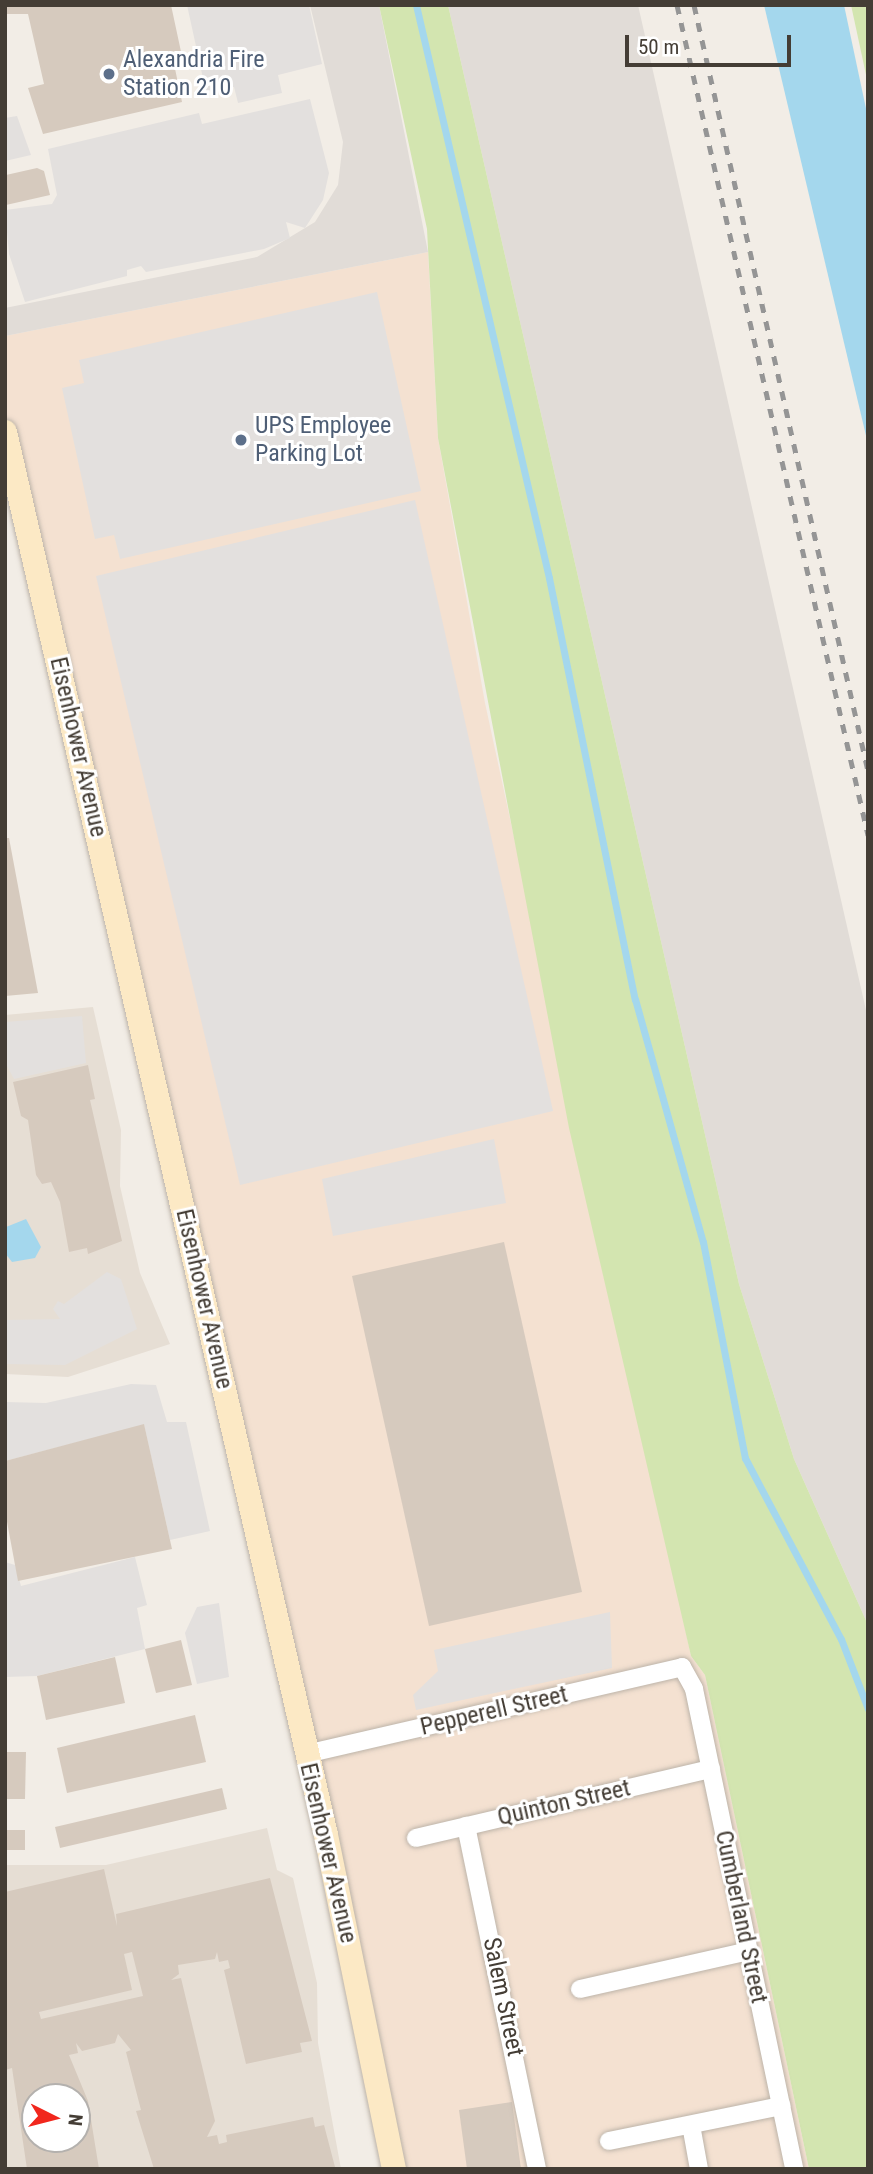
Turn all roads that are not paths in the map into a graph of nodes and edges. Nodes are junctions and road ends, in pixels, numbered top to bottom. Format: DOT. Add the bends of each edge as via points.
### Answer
graph roads {
  1 [pos="5,432"];
  2 [pos="682,1667"];
  3 [pos="306,1754"];
  4 [pos="711,1769"];
  5 [pos="466,1826"];
  6 [pos="416,1838"];
  7 [pos="748,1951"];
  8 [pos="580,1989"];
  9 [pos="781,2106"];
  10 [pos="691,2125"];
  11 [pos="610,2141"];
  12 [pos="394,2169"];
  13 [pos="537,2169"];
  14 [pos="699,2169"];
  15 [pos="794,2169"];
  1 -- 3 [label="main road, Eisenhower Avenue"];
  2 -- 3 [label="street, Pepperell Street"];
  2 -- 4 [label="street, Cumberland Street" via="694,1689"];
  3 -- 12 [label="main road, Eisenhower Avenue"];
  4 -- 5 [label="street, Quinton Street"];
  4 -- 7 [label="street, Cumberland Street"];
  5 -- 6 [label="street, Quinton Street"];
  5 -- 13 [label="street, Salem Street"];
  7 -- 8 [label="street"];
  7 -- 9 [label="street, Cumberland Street"];
  9 -- 10 [label="street"];
  9 -- 15 [label="street, Cumberland Street"];
  10 -- 11 [label="street"];
  10 -- 14 [label="street"];
}
